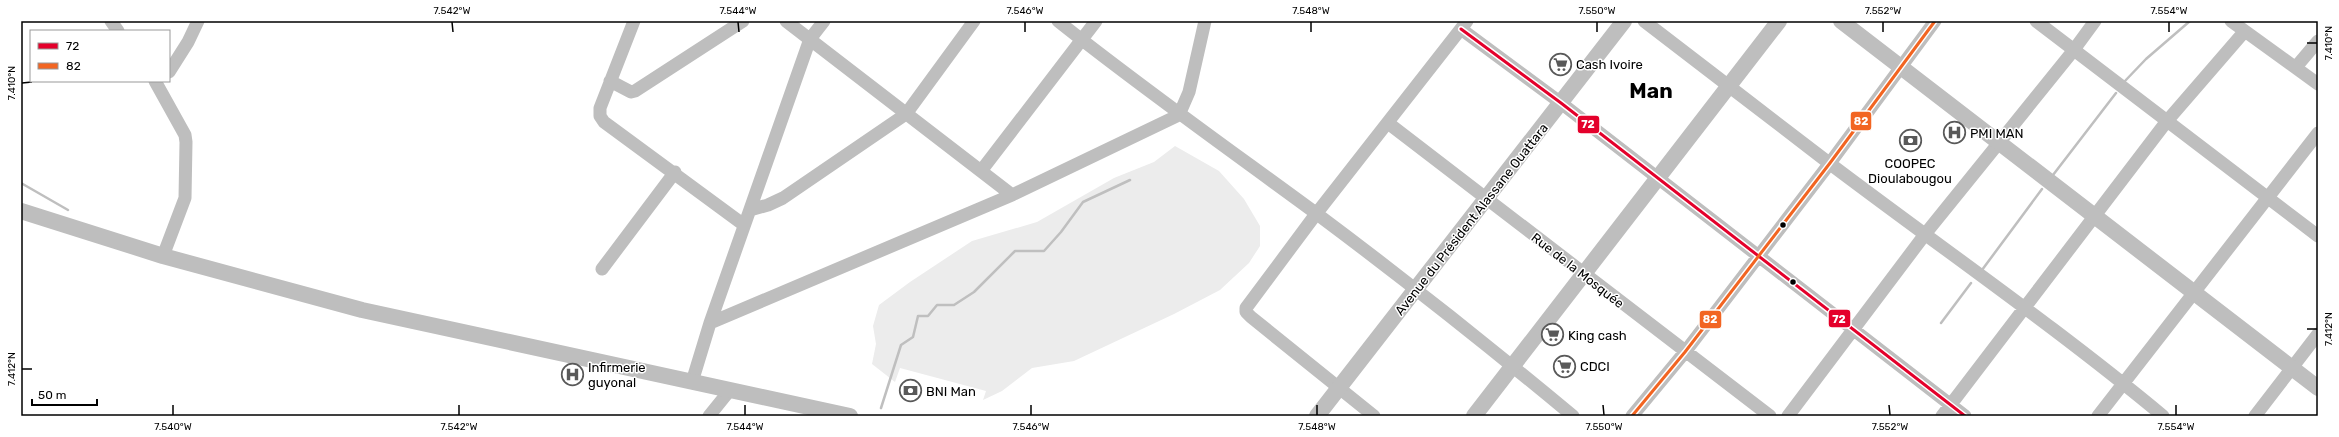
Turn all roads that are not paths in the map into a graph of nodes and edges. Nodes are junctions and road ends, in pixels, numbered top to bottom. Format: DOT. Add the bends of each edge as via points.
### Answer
graph roads {
  1 [pos="111,21"];
  2 [pos="198,21"];
  3 [pos="634,21"];
  4 [pos="743,21"];
  5 [pos="786,21"];
  6 [pos="824,21"];
  7 [pos="974,21"];
  8 [pos="1058,21"];
  9 [pos="1096,21"];
  10 [pos="1205,21"];
  11 [pos="1624,21"];
  12 [pos="1644,21"];
  13 [pos="1779,21"];
  14 [pos="1841,21"];
  15 [pos="1935,21"];
  16 [pos="2036,21"];
  17 [pos="2095,21"];
  18 [pos="2231,21"];
  19 [pos="1464,25"];
  20 [pos="117,30"];
  21 [pos="2244,32"];
  22 [pos="810,39"];
  23 [pos="1082,40"];
  24 [pos="2318,40"];
  25 [pos="2074,50"];
  26 [pos="1899,67"];
  27 [pos="2296,67"];
  28 [pos="170,70"];
  29 [pos="610,81"];
  30 [pos="159,83"];
  31 [pos="2318,84"];
  32 [pos="1729,86"];
  33 [pos="1561,103"];
  34 [pos="906,114"];
  35 [pos="1179,115"];
  36 [pos="2167,121"];
  37 [pos="1388,123"];
  38 [pos="2318,133"];
  39 [pos="1998,142"];
  40 [pos="1830,163"];
  41 [pos="981,171"];
  42 [pos="675,172"];
  43 [pos="1658,178"];
  44 [pos="1012,195"];
  45 [pos="2269,197"];
  46 [pos="1486,200"];
  47 [pos="750,210"];
  48 [pos="21,211"];
  49 [pos="1316,214"];
  50 [pos="2095,216"];
  51 [pos="744,225"];
  52 [pos="1926,233"];
  53 [pos="2318,236"];
  54 [pos="163,256"];
  55 [pos="1758,257"];
  56 [pos="602,268"];
  57 [pos="1584,274"];
  58 [pos="1416,289"];
  59 [pos="2195,292"];
  60 [pos="2023,308"];
  61 [pos="710,323"];
  62 [pos="1853,330"];
  63 [pos="2318,334"];
  64 [pos="1685,352"];
  65 [pos="1513,366"];
  66 [pos="2291,368"];
  67 [pos="692,382"];
  68 [pos="2123,383"];
  69 [pos="1338,388"];
  70 [pos="2318,388"];
  71 [pos="730,390"];
  72 [pos="1950,405"];
  73 [pos="710,416"];
  74 [pos="850,416"];
  75 [pos="1317,416"];
  76 [pos="1374,416"];
  77 [pos="1474,416"];
  78 [pos="1574,416"];
  79 [pos="1632,416"];
  80 [pos="1770,416"];
  81 [pos="1788,416"];
  82 [pos="1942,416"];
  83 [pos="1965,416"];
  84 [pos="2098,416"];
  85 [pos="2163,416"];
  86 [pos="2255,416"];
  1 -- 20 [label="street"];
  2 -- 28 [label="street"];
  3 -- 29 [label="street"];
  4 -- 29 [label="street" via="635,91 631,92"];
  5 -- 22 [label="street"];
  6 -- 22 [label="street"];
  7 -- 34 [label="street"];
  8 -- 23 [label="street"];
  9 -- 23 [label="street"];
  10 -- 35 [label="street" via="1189,92"];
  11 -- 33 [label="main road, Avenue du Président Alassane Ouattara"];
  12 -- 32 [label="street"];
  13 -- 32 [label="main road"];
  14 -- 26 [label="main road"];
  15 -- 26 [label="street"];
  16 -- 25 [label="street"];
  17 -- 25 [label="street"];
  18 -- 21 [label="street"];
  19 -- 33 [label="street"];
  19 -- 37 [label="street"];
  21 -- 27 [label="street"];
  21 -- 36 [label="street"];
  22 -- 34 [label="street"];
  22 -- 47 [label="street"];
  23 -- 35 [label="street"];
  23 -- 41 [label="street"];
  24 -- 27 [label="street"];
  25 -- 36 [label="street"];
  25 -- 39 [label="street"];
  26 -- 39 [label="main road"];
  26 -- 40 [label="street"];
  27 -- 31 [label="street"];
  29 -- 42 [label="street" via="600,108 600,116 604,122"];
  30 -- 54 [label="street" via="185,135 186,142 185,198"];
  32 -- 40 [label="street"];
  32 -- 43 [label="main road"];
  33 -- 43 [label="street"];
  33 -- 46 [label="main road, Avenue du Président Alassane Ouattara"];
  34 -- 41 [label="street"];
  34 -- 47 [label="street" via="783,198 768,206"];
  35 -- 44 [label="street"];
  35 -- 49 [label="street"];
  36 -- 45 [label="street"];
  36 -- 50 [label="street"];
  37 -- 46 [label="street, Rue de la Mosquée"];
  37 -- 49 [label="street"];
  38 -- 45 [label="street"];
  39 -- 50 [label="main road"];
  39 -- 52 [label="street"];
  40 -- 52 [label="street"];
  40 -- 55 [label="street"];
  41 -- 44 [label="street"];
  42 -- 51 [label="street"];
  42 -- 56 [label="street"];
  43 -- 55 [label="street"];
  43 -- 57 [label="main road"];
  44 -- 61 [label="street"];
  45 -- 53 [label="street"];
  45 -- 59 [label="street"];
  46 -- 57 [label="street, Rue de la Mosquée"];
  46 -- 58 [label="main road, Avenue du Président Alassane Ouattara"];
  47 -- 51 [label="street"];
  48 -- 54 [label="main road"];
  49 -- 58 [label="street"];
  49 -- 69 [label="street" via="1245,311"];
  50 -- 59 [label="main road"];
  50 -- 60 [label="street"];
  51 -- 61 [label="street"];
  52 -- 60 [label="street"];
  52 -- 62 [label="street"];
  54 -- 67 [label="main road" via="362,310"];
  55 -- 62 [label="street"];
  55 -- 64 [label="street"];
  57 -- 64 [label="street, Rue de la Mosquée"];
  57 -- 65 [label="main road"];
  58 -- 65 [label="street"];
  58 -- 69 [label="main road, Avenue du Président Alassane Ouattara"];
  59 -- 66 [label="main road"];
  59 -- 68 [label="street"];
  60 -- 68 [label="street"];
  60 -- 72 [label="street"];
  61 -- 67 [label="street"];
  62 -- 72 [label="street"];
  62 -- 81 [label="street"];
  63 -- 66 [label="street"];
  64 -- 79 [label="street"];
  64 -- 80 [label="street, Rue de la Mosquée"];
  65 -- 77 [label="main road"];
  65 -- 78 [label="street"];
  66 -- 70 [label="main road"];
  66 -- 86 [label="street"];
  67 -- 71 [label="main road"];
  68 -- 84 [label="street"];
  68 -- 85 [label="street"];
  69 -- 75 [label="main road, Avenue du Président Alassane Ouattara"];
  69 -- 76 [label="street"];
  71 -- 73 [label="street"];
  71 -- 74 [label="main road"];
  72 -- 82 [label="street"];
  72 -- 83 [label="street"];
}
